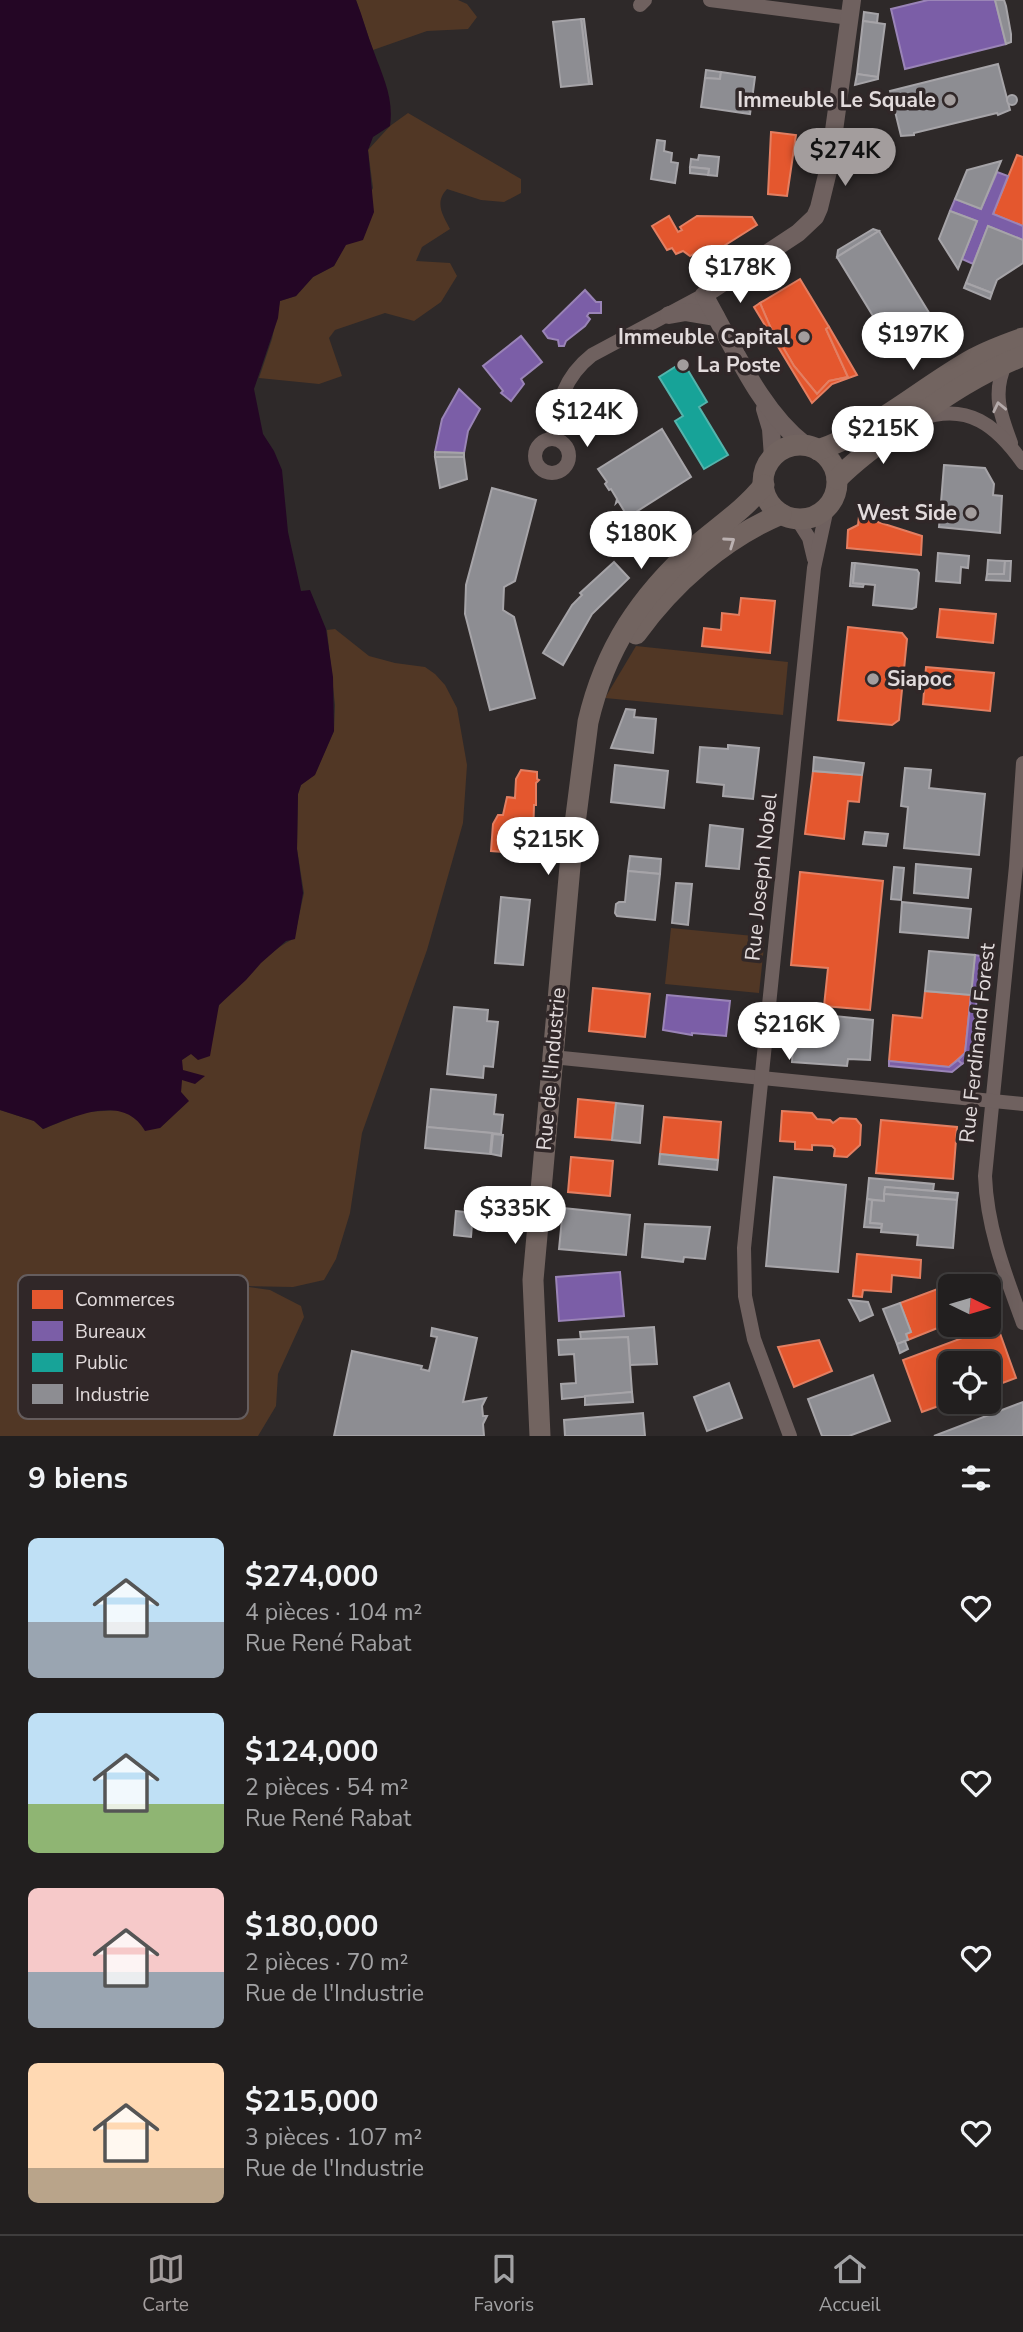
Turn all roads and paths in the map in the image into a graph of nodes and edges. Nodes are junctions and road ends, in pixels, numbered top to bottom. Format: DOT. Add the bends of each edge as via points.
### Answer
graph roads {
  1 [pos="710,0"];
  2 [pos="851,9"];
  3 [pos="736,275"];
  4 [pos="704,295"];
  5 [pos="669,315"];
  6 [pos="720,323"];
  7 [pos="1023,338"];
  8 [pos="1014,359"];
  9 [pos="760,396"];
  10 [pos="905,424"];
  11 [pos="553,438"];
  12 [pos="812,447"];
  13 [pos="1014,451"];
  14 [pos="773,457"];
  15 [pos="1023,463"];
  16 [pos="837,479"];
  17 [pos="764,485"];
  18 [pos="827,508"];
  19 [pos="789,517"];
  20 [pos="814,568"];
  21 [pos="592,704"];
  22 [pos="1023,763"];
  23 [pos="552,1057"];
  24 [pos="760,1077"];
  25 [pos="992,1101"];
  26 [pos="1023,1104"];
  27 [pos="1023,1323"];
  28 [pos="540,1436"];
  29 [pos="790,1436"];
  1 -- 2 [label="street"];
  2 -- 3 [label="street" via="819,208 798,233"];
  3 -- 4 [label="street"];
  3 -- 6 [label="street" via="722,297"];
  4 -- 5 [label="street"];
  4 -- 6 [label="street"];
  5 -- 6 [label="street" via="686,313"];
  5 -- 11 [label="street" via="592,355 573,373 560,396"];
  6 -- 9 [label="street"];
  7 -- 12 [label="main road" via="972,359 833,445"];
  8 -- 10 [label="main road" via="958,387"];
  13 -- 8 [label="street, one-way" via="997,398 998,382"];
  9 -- 12 [label="street" via="782,425"];
  9 -- 14 [label="street" via="771,429"];
  10 -- 13 [label="street" via="938,415 972,417 987,423"];
  10 -- 16 [label="main road"];
  12 -- 14 [label="main road" via="785,448"];
  12 -- 16 [label="main road" via="832,463"];
  13 -- 15 [label="street"];
  14 -- 17 [label="main road, Rue de l'Industrie" via="765,470"];
  16 -- 18 [label="main road" via="835,496"];
  17 -- 19 [label="main road" via="767,500"];
  17 -- 21 [label="main road, Rue de l'Industrie" via="647,595 612,650"];
  18 -- 19 [label="main road, Rue de l'Industrie" via="811,518"];
  18 -- 20 [label="street, Rue Joseph Nobel"];
  19 -- 20 [label="street, Rue Joseph Nobel" via="812,544"];
  21 -- 19 [label="main road, Rue de l'Industrie, one-way" via="620,656 666,597 736,537"];
  20 -- 24 [label="street, Rue Joseph Nobel"];
  21 -- 23 [label="main road, Rue de l'Industrie" via="580,767"];
  22 -- 25 [label="street, Rue Ferdinand Forest"];
  23 -- 24 [label="street"];
  23 -- 28 [label="main road, Rue de l'Industrie" via="533,1280"];
  24 -- 25 [label="street"];
  24 -- 29 [label="street, Rue Joseph Nobel" via="744,1248 745,1296 754,1339"];
  25 -- 26 [label="street"];
  25 -- 27 [label="street, Rue Ferdinand Forest" via="986,1200 999,1260"];
}
